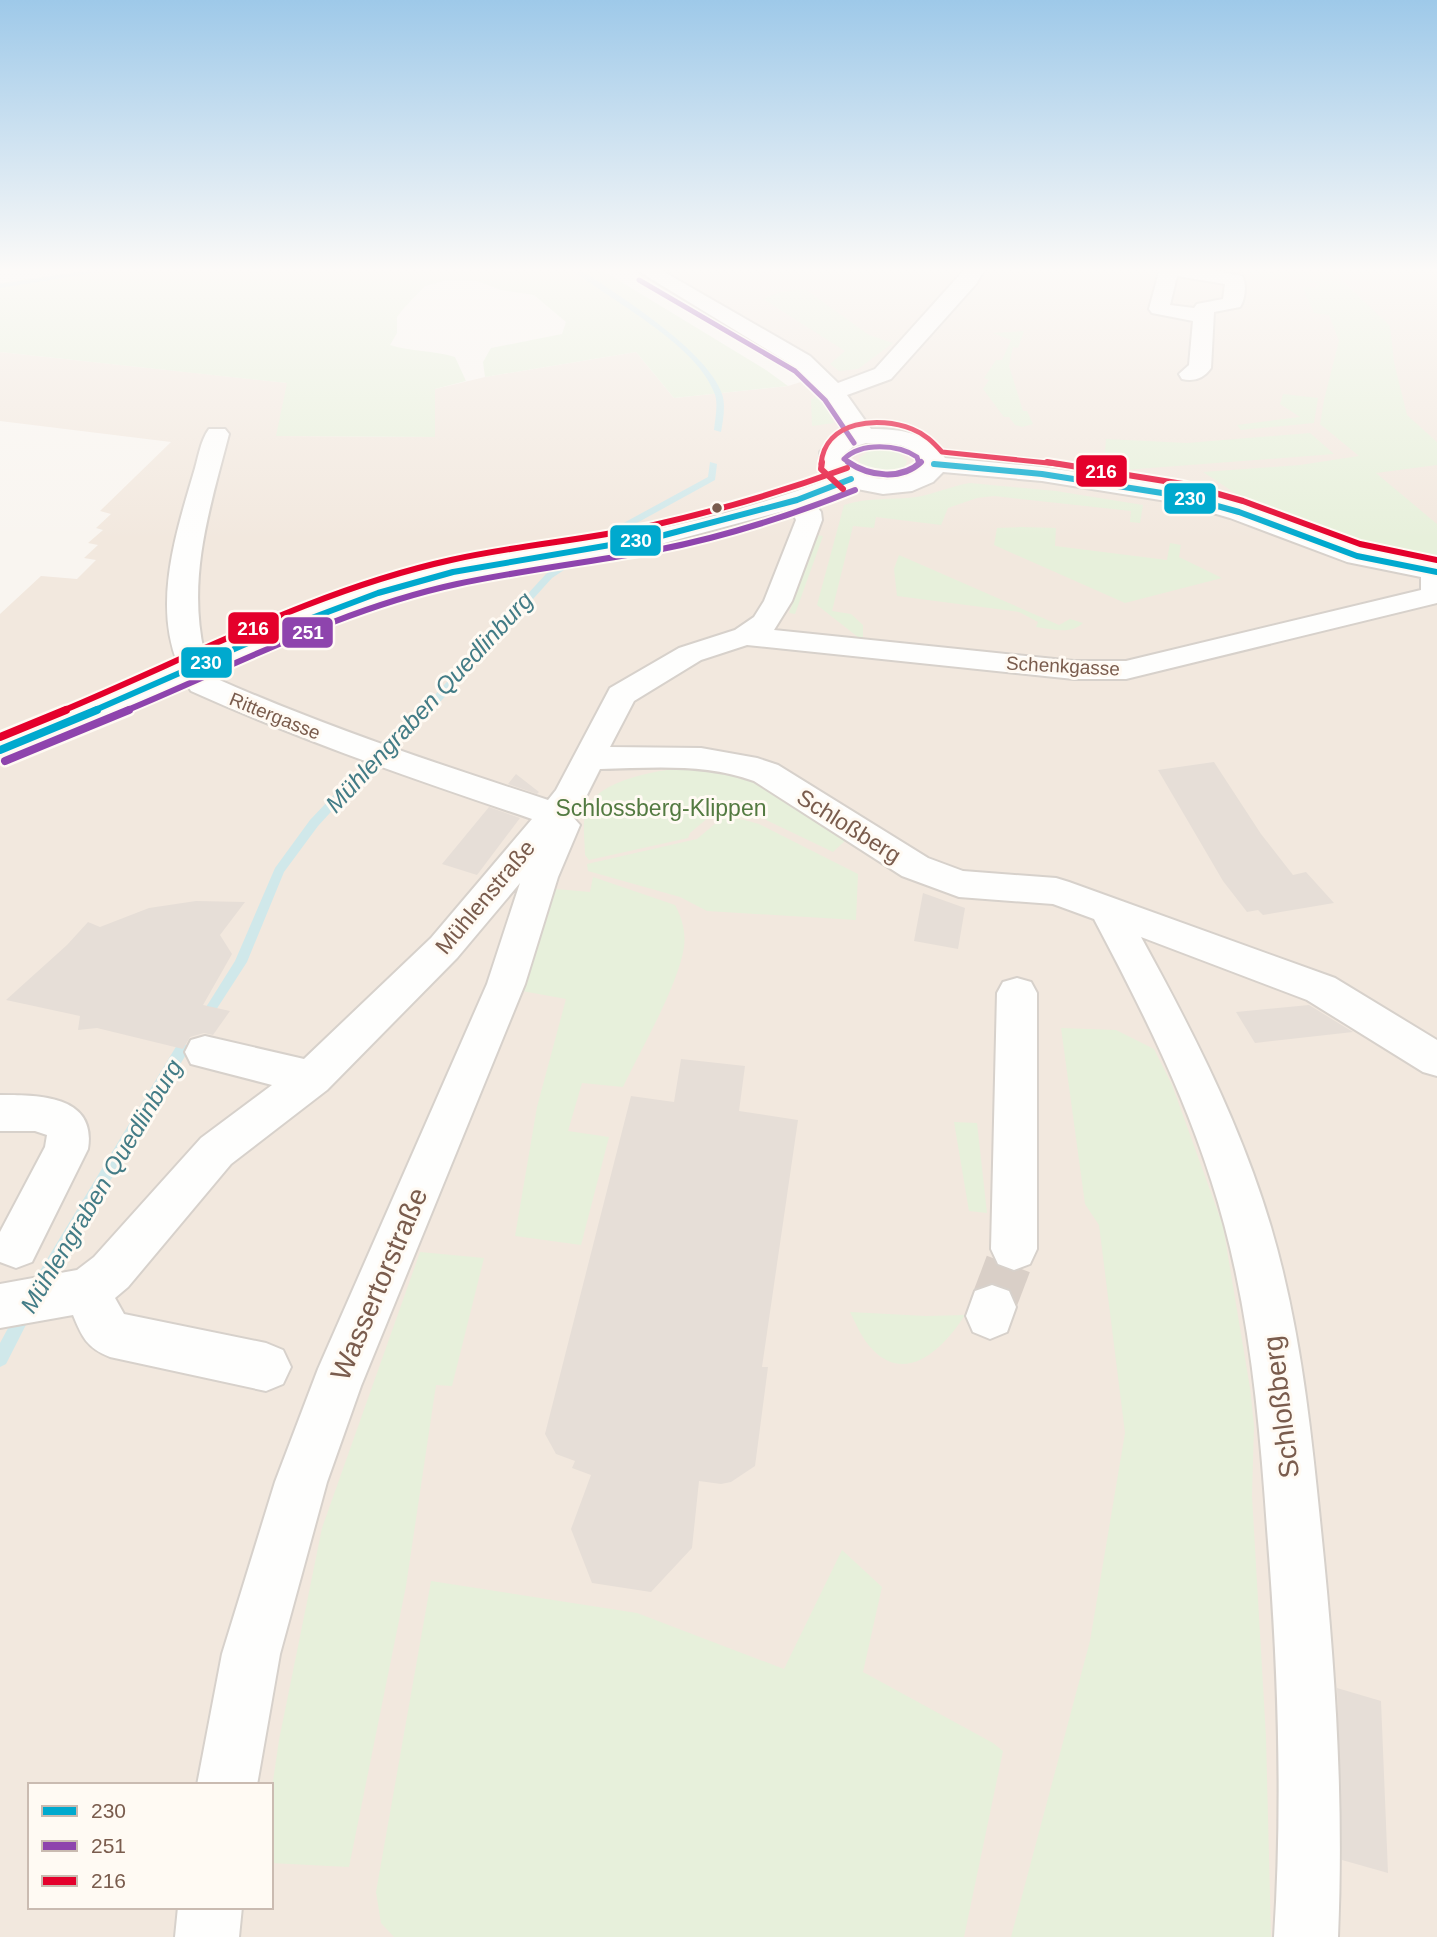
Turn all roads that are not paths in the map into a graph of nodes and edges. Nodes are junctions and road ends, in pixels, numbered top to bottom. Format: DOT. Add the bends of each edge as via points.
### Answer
graph roads {
  1 [pos="799,359"];
  2 [pos="896,359"];
  3 [pos="1200,359"];
  4 [pos="1190,374"];
  5 [pos="834,392"];
  6 [pos="217,434"];
  7 [pos="864,436"];
  8 [pos="934,464"];
  9 [pos="851,479"];
  10 [pos="797,500"];
  11 [pos="1436,572"];
  12 [pos="745,636"];
  13 [pos="193,669"];
  14 [pos="0,750"];
  15 [pos="571,789"];
  16 [pos="1108,910"];
  17 [pos="1017,993"];
  18 [pos="205,1052"];
  19 [pos="1437,1060"];
  20 [pos="312,1078"];
  21 [pos="0,1113"];
  22 [pos="16,1247"];
  23 [pos="1014,1249"];
  24 [pos="72,1293"];
  25 [pos="4,1305"];
  26 [pos="266,1367"];
  27 [pos="227,1783"];
  28 [pos="210,1909"];
  29 [pos="207,1937"];
  30 [pos="1306,1937"];
  1 -- 5 [label="street"];
  2 -- 5 [label="street" via="883,374"];
  3 -- 4 [label="street" via="1200,368"];
  5 -- 7 [label="street"];
  6 -- 13 [label="street" via="182,573"];
  7 -- 8 [label="street" via="913,442 929,452"];
  7 -- 9 [label="street" via="844,442 832,452 832,464"];
  8 -- 9 [label="street" via="924,478 905,484 873,485"];
  8 -- 11 [label="street" via="1030,473 1193,499 1357,556"];
  9 -- 10 [label="street"];
  10 -- 12 [label="street, Mühlenstraße" via="809,520 802,541 774,610 761,627"];
  10 -- 13 [label="street" via="674,534 453,572 378,593 264,636"];
  11 -- 12 [label="street, Schenkgasse" via="1435,595 1126,670 1074,670"];
  12 -- 15 [label="street, Mühlenstraße" via="690,654 621,695"];
  13 -- 14 [label="street"];
  13 -- 15 [label="street, Rittergasse" via="212,690 374,754"];
  15 -- 16 [label="street, Schloßberg" via="696,759 752,767 940,879 990,888 1056,891"];
  15 -- 20 [label="street, Mühlenstraße" via="444,948"];
  15 -- 27 [label="street, Wassertorstraße" via="563,828 540,877 506,984 336,1386 298,1493 251,1654"];
  16 -- 19 [label="street, Schloßberg" via="1321,989"];
  16 -- 30 [label="street, Schloßberg" via="1168,1022 1217,1135 1249,1228 1269,1309 1302,1623 1310,1884"];
  17 -- 23 [label="street"];
  18 -- 20 [label="street"];
  20 -- 24 [label="street, Mühlenstraße" via="216,1152 111,1272"];
  21 -- 22 [label="street" via="48,1114 61,1122 68,1134 66,1149"];
  24 -- 25 [label="street"];
  24 -- 26 [label="street" via="110,1334"];
  28 -- 29 [label="street"];
}
